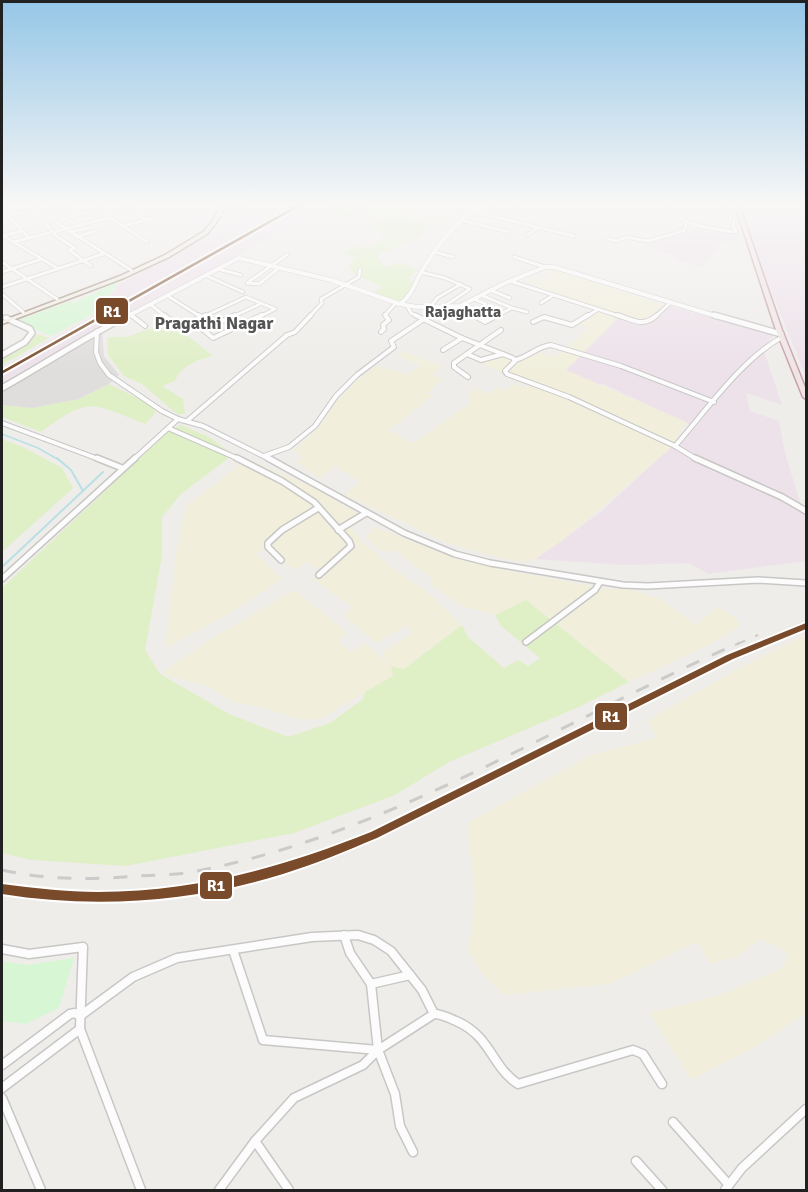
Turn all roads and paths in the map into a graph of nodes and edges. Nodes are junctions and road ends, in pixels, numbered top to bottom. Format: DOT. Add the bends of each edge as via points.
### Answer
graph roads {
  1 [pos="37,261"];
  2 [pos="45,261"];
  3 [pos="81,261"];
  4 [pos="84,261"];
  5 [pos="115,261"];
  6 [pos="151,261"];
  7 [pos="156,261"];
  8 [pos="236,261"];
  9 [pos="254,261"];
  10 [pos="276,261"];
  11 [pos="429,261"];
  12 [pos="525,261"];
  13 [pos="755,261"];
  14 [pos="2,262"];
  15 [pos="270,264"];
  16 [pos="92,266"];
  17 [pos="280,267"];
  18 [pos="545,267"];
  19 [pos="12,268"];
  20 [pos="57,268"];
  21 [pos="218,269"];
  22 [pos="360,269"];
  23 [pos="131,270"];
  24 [pos="2,272"];
  25 [pos="420,272"];
  26 [pos="241,275"];
  27 [pos="207,276"];
  28 [pos="27,278"];
  29 [pos="510,281"];
  30 [pos="345,284"];
  31 [pos="461,284"];
  32 [pos="2,287"];
  33 [pos="490,290"];
  34 [pos="243,292"];
  35 [pos="2,294"];
  36 [pos="481,295"];
  37 [pos="553,295"];
  38 [pos="168,296"];
  39 [pos="510,298"];
  40 [pos="474,299"];
  41 [pos="59,300"];
  42 [pos="261,303"];
  43 [pos="541,303"];
  44 [pos="670,303"];
  45 [pos="150,304"];
  46 [pos="398,304"];
  47 [pos="486,304"];
  48 [pos="447,305"];
  49 [pos="407,306"];
  50 [pos="430,306"];
  51 [pos="456,306"];
  52 [pos="512,308"];
  53 [pos="597,310"];
  54 [pos="23,312"];
  55 [pos="527,312"];
  56 [pos="129,314"];
  57 [pos="201,317"];
  58 [pos="426,318"];
  59 [pos="5,321"];
  60 [pos="172,321"];
  61 [pos="533,322"];
  62 [pos="145,326"];
  63 [pos="203,330"];
  64 [pos="501,330"];
  65 [pos="97,331"];
  66 [pos="381,332"];
  67 [pos="782,335"];
  68 [pos="462,338"];
  69 [pos="479,345"];
  70 [pos="443,350"];
  71 [pos="467,354"];
  72 [pos="503,354"];
  73 [pos="2,355"];
  74 [pos="515,360"];
  75 [pos="468,377"];
  76 [pos="2,388"];
  77 [pos="807,398"];
  78 [pos="714,402"];
  79 [pos="178,419"];
  80 [pos="186,421"];
  81 [pos="2,423"];
  82 [pos="168,428"];
  83 [pos="675,446"];
  84 [pos="264,456"];
  85 [pos="122,468"];
  86 [pos="318,508"];
  87 [pos="807,511"];
  88 [pos="366,513"];
  89 [pos="338,530"];
  90 [pos="281,560"];
  91 [pos="319,575"];
  92 [pos="2,579"];
  93 [pos="600,582"];
  94 [pos="807,583"];
  95 [pos="526,642"];
  96 [pos="344,935"];
  97 [pos="2,949"];
  98 [pos="233,950"];
  99 [pos="410,975"];
  100 [pos="371,984"];
  101 [pos="434,1014"];
  102 [pos="80,1016"];
  103 [pos="80,1029"];
  104 [pos="378,1050"];
  105 [pos="2,1065"];
  106 [pos="662,1084"];
  107 [pos="2,1089"];
  108 [pos="2,1098"];
  109 [pos="807,1109"];
  110 [pos="673,1122"];
  111 [pos="255,1141"];
  112 [pos="413,1152"];
  113 [pos="636,1161"];
  114 [pos="727,1188"];
  115 [pos="41,1191"];
  116 [pos="141,1191"];
  117 [pos="219,1191"];
  118 [pos="289,1191"];
  119 [pos="662,1191"];
  1 -- 19 [label="street"];
  2 -- 20 [label="street"];
  3 -- 20 [label="street"];
  4 -- 16 [label="street"];
  5 -- 23 [label="street"];
  6 -- 23 [label="main road"];
  7 -- 41 [label="main road"];
  8 -- 21 [label="street"];
  9 -- 15 [label="street"];
  10 -- 15 [label="street"];
  11 -- 25 [label="street"];
  12 -- 18 [label="street"];
  13 -- 67 [label="highway"];
  14 -- 19 [label="street"];
  15 -- 17 [label="street"];
  15 -- 17 [label="street" via="247,283 258,284"];
  17 -- 30 [label="street"];
  18 -- 29 [label="street"];
  18 -- 44 [label="street" via="563,269"];
  19 -- 24 [label="street"];
  19 -- 28 [label="street"];
  20 -- 28 [label="street"];
  21 -- 26 [label="street"];
  21 -- 27 [label="street"];
  22 -- 30 [label="street" via="360,275"];
  23 -- 41 [label="main road"];
  25 -- 31 [label="street"];
  25 -- 46 [label="street" via="410,296"];
  27 -- 34 [label="street"];
  27 -- 38 [label="street"];
  28 -- 32 [label="street"];
  28 -- 41 [label="street"];
  29 -- 33 [label="street"];
  29 -- 37 [label="street"];
  30 -- 46 [label="street"];
  30 -- 80 [label="street" via="321,299 322,303 295,332"];
  31 -- 48 [label="street" via="470,289"];
  31 -- 50 [label="street"];
  33 -- 36 [label="street"];
  33 -- 39 [label="street"];
  35 -- 54 [label="street"];
  36 -- 40 [label="street"];
  36 -- 52 [label="street"];
  37 -- 43 [label="street"];
  37 -- 53 [label="street"];
  38 -- 45 [label="street"];
  38 -- 57 [label="street"];
  40 -- 47 [label="street"];
  40 -- 51 [label="street"];
  41 -- 54 [label="main road"];
  41 -- 59 [label="main road"];
  42 -- 57 [label="street" via="246,297"];
  42 -- 63 [label="street"];
  42 -- 63 [label="street" via="275,309 213,338"];
  44 -- 53 [label="street" via="646,323"];
  44 -- 67 [label="street"];
  45 -- 56 [label="street"];
  45 -- 60 [label="street"];
  46 -- 49 [label="street"];
  46 -- 66 [label="street" via="385,315 389,320"];
  48 -- 50 [label="street"];
  48 -- 51 [label="street"];
  48 -- 58 [label="street"];
  49 -- 50 [label="street"];
  49 -- 58 [label="street" via="410,312"];
  51 -- 52 [label="street" via="485,322"];
  52 -- 55 [label="street"];
  53 -- 61 [label="street" via="572,326 544,317"];
  54 -- 59 [label="main road"];
  56 -- 62 [label="street"];
  56 -- 65 [label="street"];
  57 -- 63 [label="street" via="193,321"];
  58 -- 68 [label="street"];
  58 -- 84 [label="street" via="391,341 393,347 336,396 315,426 289,447"];
  59 -- 73 [label="street" via="32,333 25,342"];
  64 -- 69 [label="street"];
  65 -- 76 [label="street"];
  65 -- 79 [label="street" via="96,352 109,375"];
  67 -- 77 [label="highway"];
  67 -- 78 [label="street"];
  68 -- 69 [label="street"];
  68 -- 70 [label="street"];
  69 -- 71 [label="street"];
  69 -- 72 [label="street"];
  71 -- 72 [label="street" via="481,360"];
  71 -- 75 [label="street" via="453,365"];
  72 -- 74 [label="street"];
  74 -- 78 [label="street" via="551,345 639,372"];
  74 -- 83 [label="street" via="505,371 507,374"];
  78 -- 83 [label="street"];
  79 -- 80 [label="street"];
  79 -- 82 [label="street"];
  80 -- 84 [label="street"];
  81 -- 85 [label="street"];
  82 -- 85 [label="street"];
  82 -- 86 [label="street" via="257,467"];
  83 -- 87 [label="street"];
  84 -- 88 [label="street"];
  85 -- 92 [label="street"];
  86 -- 89 [label="street"];
  86 -- 90 [label="street" via="268,543"];
  88 -- 89 [label="street"];
  88 -- 93 [label="street" via="455,554 490,564"];
  89 -- 91 [label="street" via="351,546"];
  93 -- 94 [label="street" via="648,586 758,580"];
  93 -- 95 [label="street" via="595,590"];
  96 -- 98 [label="street"];
  96 -- 99 [label="street" via="374,940 391,951"];
  96 -- 100 [label="street" via="350,953"];
  97 -- 102 [label="street" via="29,954 83,947"];
  98 -- 102 [label="street" via="177,958 133,977"];
  98 -- 104 [label="street" via="263,1040"];
  99 -- 100 [label="street"];
  99 -- 101 [label="street"];
  100 -- 104 [label="street"];
  101 -- 104 [label="street"];
  101 -- 106 [label="street" via="478,1034 518,1084 633,1050 643,1054"];
  102 -- 103 [label="street"];
  102 -- 105 [label="street" via="70,1014"];
  103 -- 107 [label="street"];
  103 -- 116 [label="street"];
  104 -- 111 [label="street" via="363,1065 294,1098"];
  104 -- 112 [label="street" via="395,1094 400,1126"];
  108 -- 115 [label="street"];
  109 -- 114 [label="street" via="742,1168"];
  110 -- 114 [label="street"];
  111 -- 117 [label="street"];
  111 -- 118 [label="street"];
  113 -- 119 [label="street"];
}
